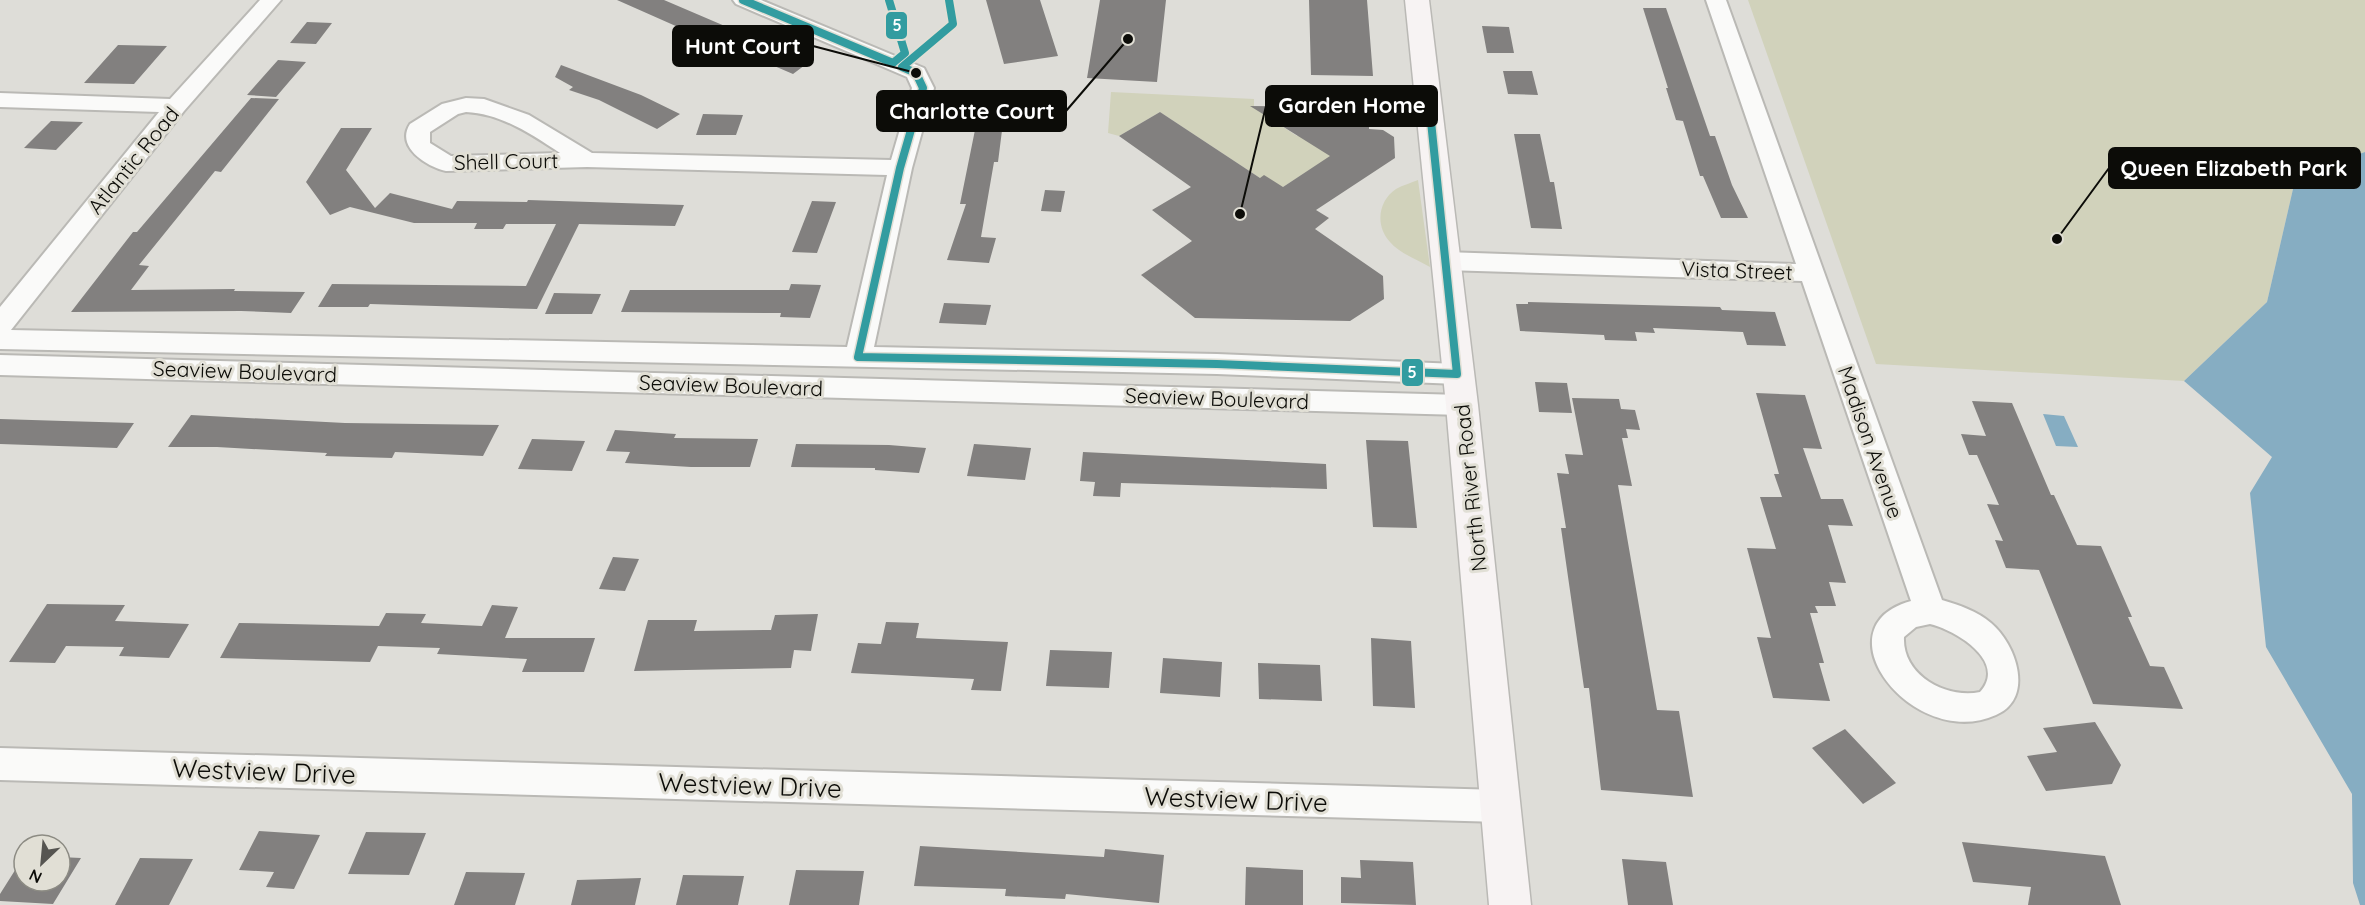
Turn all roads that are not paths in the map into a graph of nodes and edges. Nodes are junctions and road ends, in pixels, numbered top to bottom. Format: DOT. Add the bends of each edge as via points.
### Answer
graph roads {
  1 [pos="271,0"];
  2 [pos="743,0"];
  3 [pos="1417,0"];
  4 [pos="1716,0"];
  5 [pos="1,102"];
  6 [pos="176,106"];
  7 [pos="587,160"];
  8 [pos="900,168"];
  9 [pos="1445,261"];
  10 [pos="1812,273"];
  11 [pos="0,326"];
  12 [pos="0,339"];
  13 [pos="858,357"];
  14 [pos="0,365"];
  15 [pos="1460,389"];
  16 [pos="1930,611"];
  17 [pos="0,764"];
  18 [pos="1500,806"];
  19 [pos="1510,905"];
  1 -- 6 [label="street, Atlantic Road"];
  2 -- 8 [label="street" via="916,73 923,88"];
  3 -- 9 [label="main road, North River Road"];
  4 -- 10 [label="street, Vista Street"];
  5 -- 6 [label="street"];
  6 -- 11 [label="street, Atlantic Road"];
  7 -- 7 [label="street, Shell Court" via="515,117 480,105 451,108 418,129 419,146 446,164"];
  7 -- 8 [label="street, Shell Court"];
  8 -- 13 [label="street"];
  9 -- 10 [label="street, Vista Street"];
  9 -- 15 [label="main road, North River Road"];
  10 -- 16 [label="street, Madison Avenue"];
  12 -- 13 [label="street, Seaview Boulevard"];
  13 -- 15 [label="street, Seaview Boulevard" via="1217,364"];
  14 -- 15 [label="street, Seaview Boulevard"];
  15 -- 18 [label="main road, North River Road"];
  17 -- 18 [label="street, Westview Drive"];
  18 -- 19 [label="main road, North River Road"];
}
